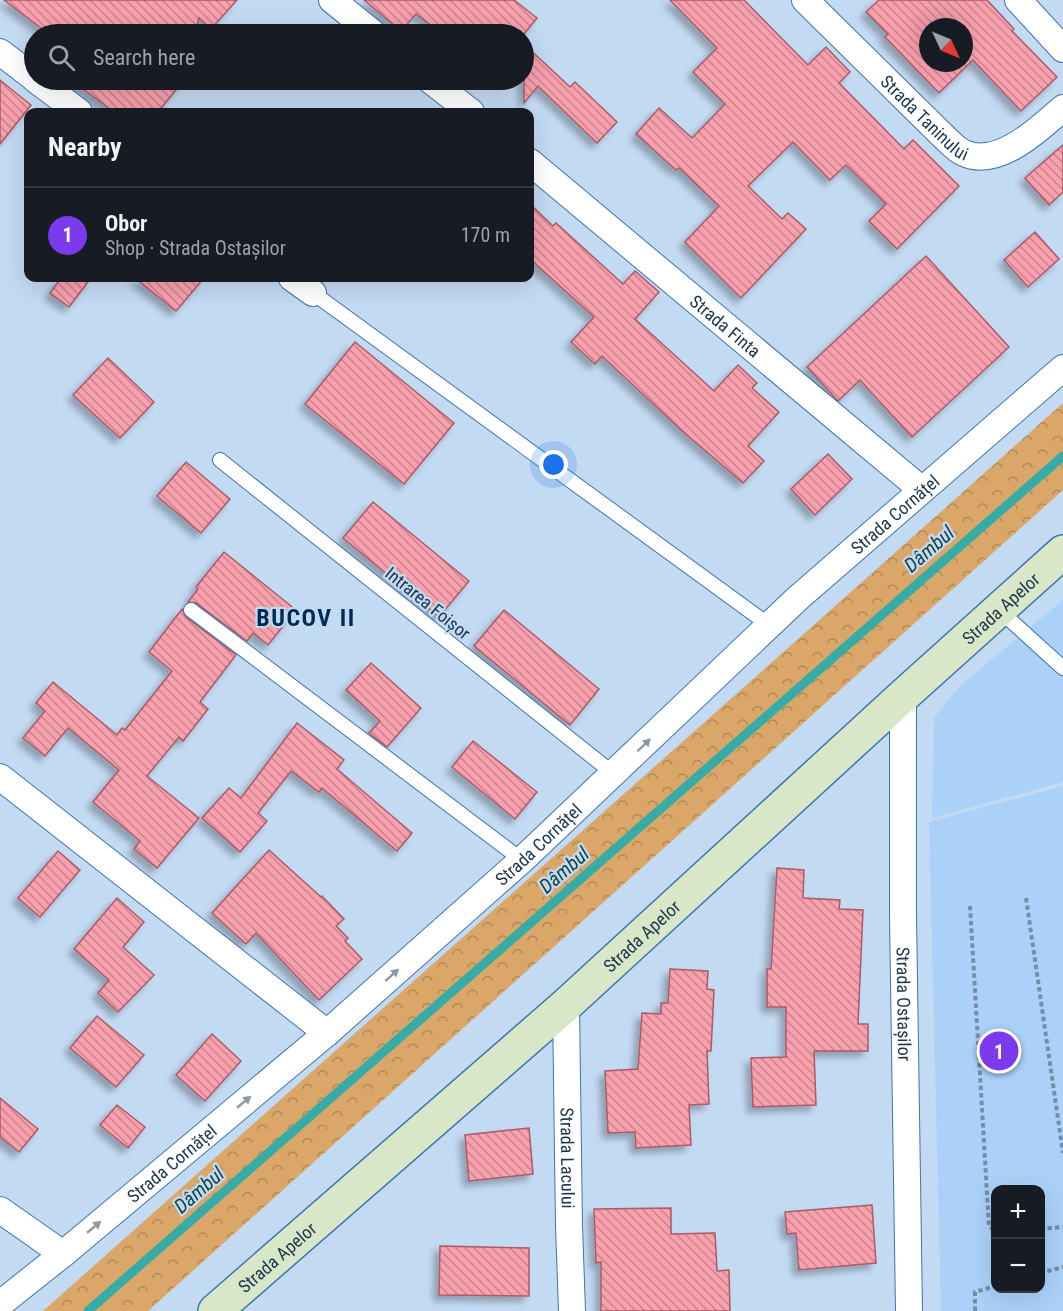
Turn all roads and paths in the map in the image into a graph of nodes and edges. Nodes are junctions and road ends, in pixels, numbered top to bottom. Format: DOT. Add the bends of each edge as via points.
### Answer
graph roads {
  1 [pos="332,0"];
  2 [pos="806,0"];
  3 [pos="1018,0"];
  4 [pos="362,24"];
  5 [pos="1063,49"];
  6 [pos="0,52"];
  7 [pos="24,71"];
  8 [pos="50,90"];
  9 [pos="443,90"];
  10 [pos="74,108"];
  11 [pos="466,108"];
  12 [pos="1063,108"];
  13 [pos="534,165"];
  14 [pos="297,282"];
  15 [pos="313,294"];
  16 [pos="1063,368"];
  17 [pos="220,460"];
  18 [pos="922,490"];
  19 [pos="1063,552"];
  20 [pos="998,609"];
  21 [pos="191,610"];
  22 [pos="770,625"];
  23 [pos="1063,669"];
  24 [pos="903,696"];
  25 [pos="614,774"];
  26 [pos="0,777"];
  27 [pos="522,860"];
  28 [pos="1026,898"];
  29 [pos="970,906"];
  30 [pos="566,1005"];
  31 [pos="327,1033"];
  32 [pos="1063,1153"];
  33 [pos="0,1210"];
  34 [pos="1063,1227"];
  35 [pos="991,1228"];
  36 [pos="1045,1229"];
  37 [pos="63,1254"];
  38 [pos="1063,1267"];
  39 [pos="1045,1273"];
  40 [pos="991,1287"];
  41 [pos="0,1304"];
  42 [pos="223,1307"];
  43 [pos="572,1311"];
  44 [pos="909,1311"];
  45 [pos="975,1311"];
  1 -- 4 [label="street"];
  2 -- 12 [label="street, Strada Taninului" via="964,153 986,157 1010,149"];
  3 -- 5 [label="street"];
  6 -- 7 [label="street"];
  8 -- 10 [label="street"];
  9 -- 11 [label="street"];
  13 -- 18 [label="street, Strada Finta"];
  14 -- 15 [label="street"];
  15 -- 22 [label="lane"];
  16 -- 18 [label="street, Strada Cornățel"];
  17 -- 25 [label="lane, Intrarea Foișor"];
  18 -- 22 [label="street, Strada Cornățel"];
  19 -- 20 [label="street, Strada Apelor"];
  20 -- 23 [label="lane"];
  20 -- 24 [label="street, Strada Apelor"];
  21 -- 27 [label="lane"];
  25 -- 22 [label="street, Strada Cornățel, one-way"];
  24 -- 30 [label="street, Strada Apelor"];
  24 -- 44 [label="street, Strada Ostașilor"];
  25 -- 27 [label="street, Strada Cornățel"];
  26 -- 31 [label="street"];
  31 -- 27 [label="street, Strada Cornățel, one-way"];
  28 -- 32 [label="path"];
  29 -- 35 [label="path"];
  30 -- 42 [label="street, Strada Apelor"];
  30 -- 43 [label="street, Strada Lacului"];
  37 -- 31 [label="street, Strada Cornățel, one-way"];
  33 -- 37 [label="street"];
  34 -- 36 [label="path"];
  37 -- 41 [label="street, Strada Cornățel"];
  38 -- 39 [label="path"];
  40 -- 45 [label="path" via="975,1292"];
}
